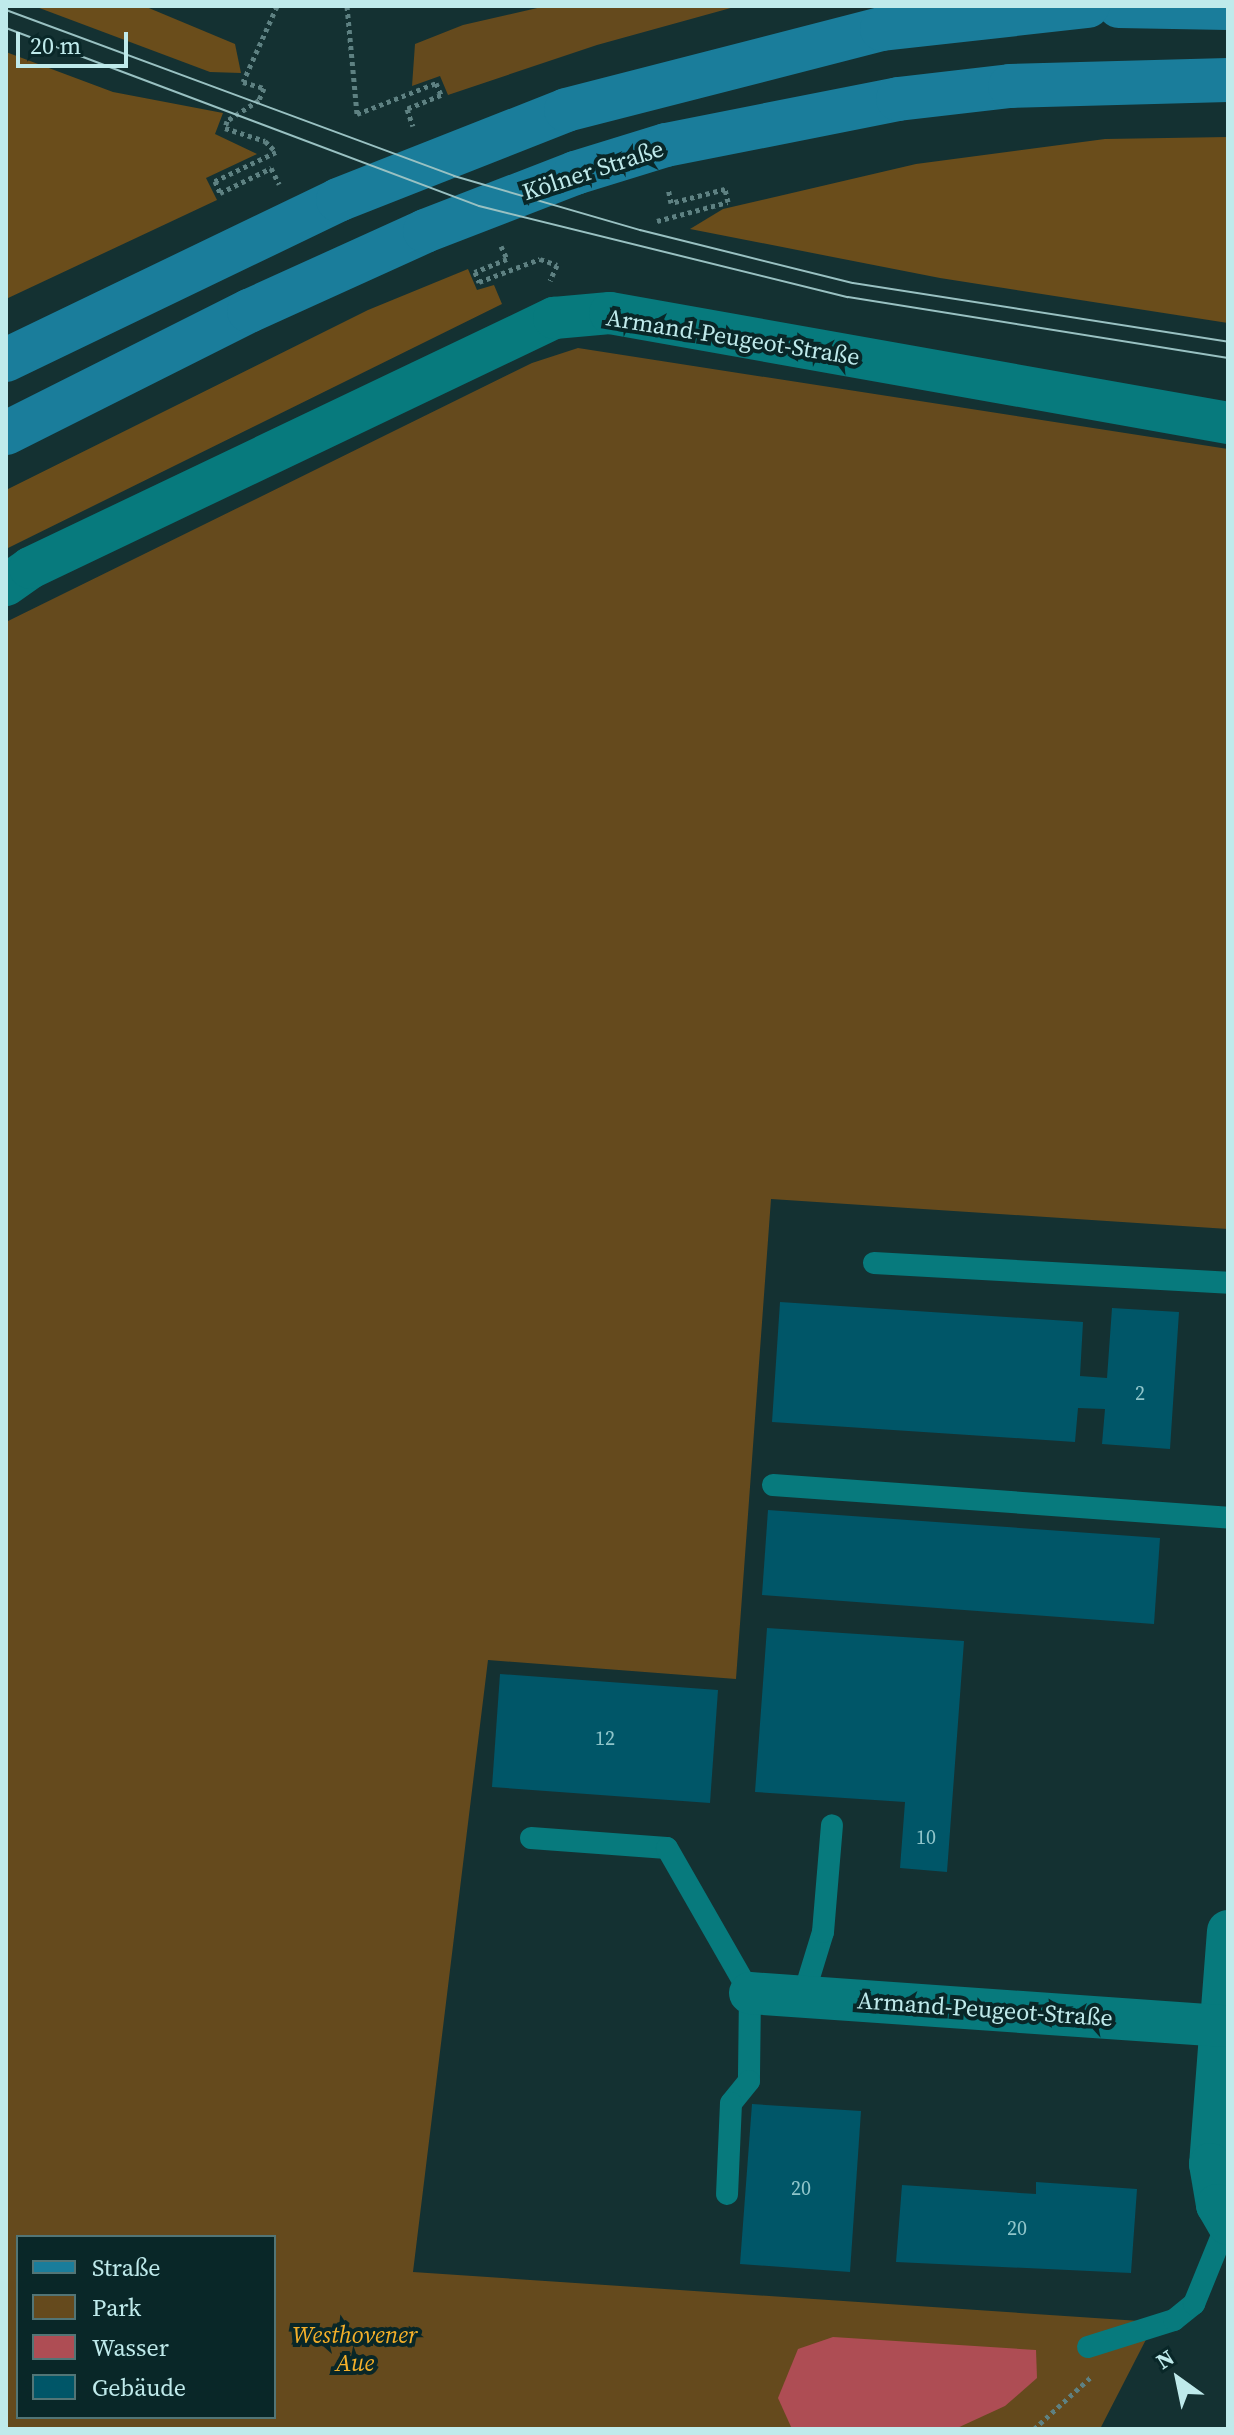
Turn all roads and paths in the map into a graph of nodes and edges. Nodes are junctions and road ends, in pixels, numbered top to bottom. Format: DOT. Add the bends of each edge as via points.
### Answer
graph roads {
  1 [pos="277,6"];
  2 [pos="347,6"];
  3 [pos="1088,6"];
  4 [pos="1119,6"];
  5 [pos="1228,8"];
  6 [pos="1228,80"];
  7 [pos="413,126"];
  8 [pos="280,184"];
  9 [pos="683,185"];
  10 [pos="668,188"];
  11 [pos="657,191"];
  12 [pos="657,221"];
  13 [pos="501,246"];
  14 [pos="540,259"];
  15 [pos="6,360"];
  16 [pos="1228,423"];
  17 [pos="6,433"];
  18 [pos="6,585"];
  19 [pos="874,1263"];
  20 [pos="1228,1283"];
  21 [pos="773,1485"];
  22 [pos="1228,1518"];
  23 [pos="832,1825"];
  24 [pos="531,1838"];
  25 [pos="1228,1931"];
  26 [pos="750,1993"];
  27 [pos="803,1997"];
  28 [pos="1221,2026"];
  29 [pos="727,2194"];
  30 [pos="1227,2223"];
  31 [pos="1088,2347"];
  32 [pos="1059,2410"];
  33 [pos="1034,2429"];
  1 -- 8 [label="path" via="243,82 264,88 259,100 227,121 225,128 265,141 276,152 215,181 220,193 271,168"];
  2 -- 7 [label="path" via="357,114 436,83 441,95 407,109"];
  3 -- 15 [label="main road" via="867,32 660,82 475,143 338,200"];
  4 -- 5 [label="main road"];
  6 -- 17 [label="main road, Kölner Straße" via="1010,86 898,99 747,126 575,173 425,231 249,311"];
  9 -- 10 [label="path"];
  10 -- 11 [label="path"];
  10 -- 12 [label="path" via="671,203 725,189 728,202"];
  13 -- 14 [label="path" via="507,259 475,272 479,282"];
  16 -- 18 [label="street, Armand-Peugeot-Straße" via="610,313 554,318 30,568"];
  19 -- 20 [label="lane"];
  21 -- 22 [label="lane"];
  23 -- 27 [label="lane" via="823,1932"];
  24 -- 26 [label="lane" via="667,1848"];
  25 -- 28 [label="street"];
  26 -- 27 [label="street, Armand-Peugeot-Straße"];
  26 -- 29 [label="lane" via="749,2081 731,2103"];
  27 -- 28 [label="street, Armand-Peugeot-Straße"];
  28 -- 30 [label="street" via="1210,2164 1217,2205"];
  30 -- 31 [label="lane" via="1194,2304 1174,2320"];
  32 -- 33 [label="path"];
}
